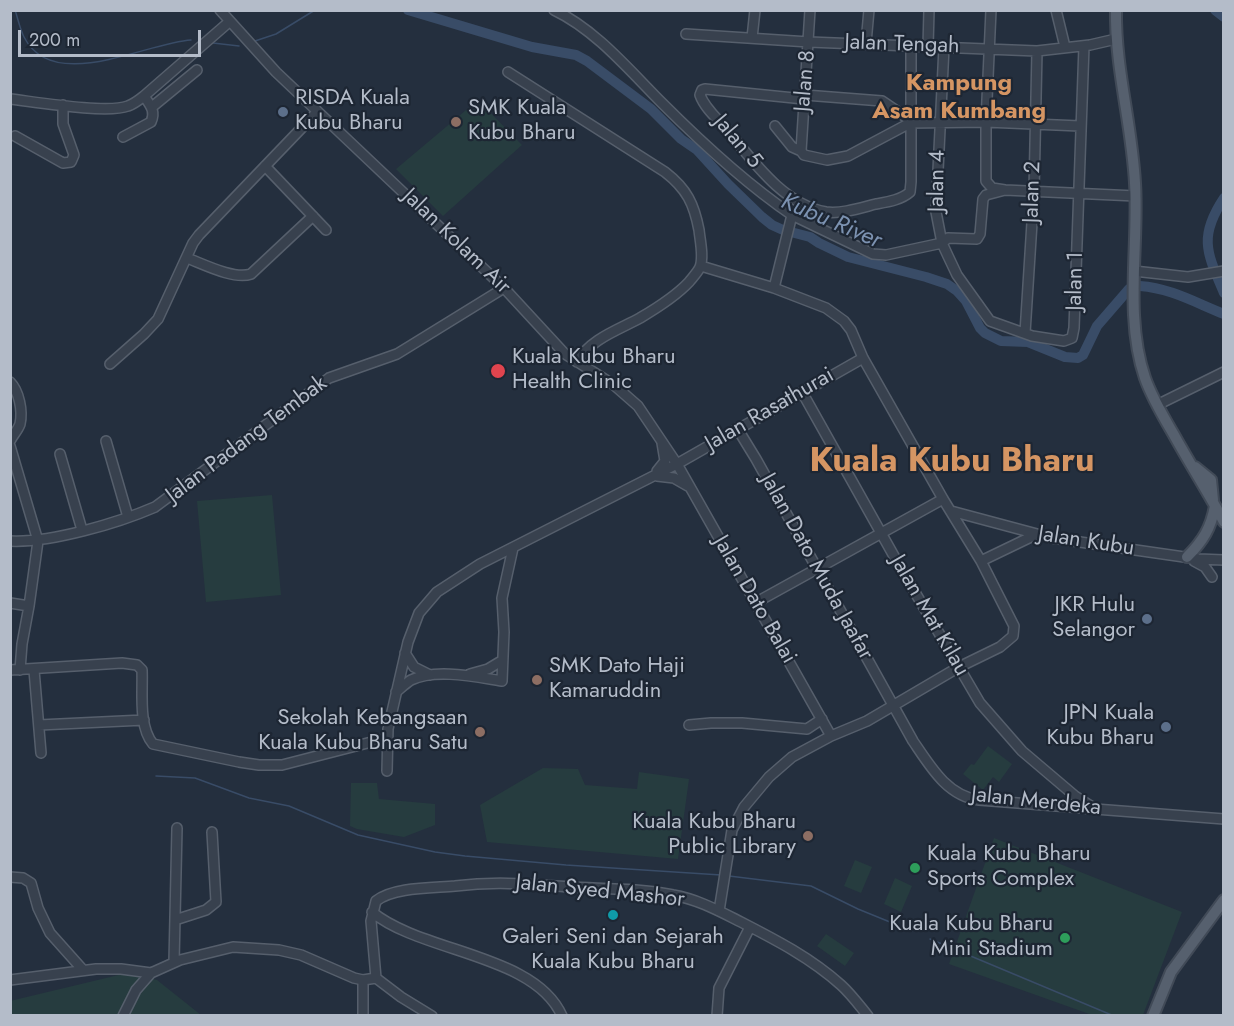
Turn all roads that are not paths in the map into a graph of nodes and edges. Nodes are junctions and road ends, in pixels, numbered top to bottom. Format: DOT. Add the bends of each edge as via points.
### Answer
graph roads {
  1 [pos="220,10"];
  2 [pos="554,10"];
  3 [pos="755,10"];
  4 [pos="810,10"];
  5 [pos="869,10"];
  6 [pos="929,10"];
  7 [pos="991,10"];
  8 [pos="1056,10"];
  9 [pos="1116,10"];
  10 [pos="229,22"];
  11 [pos="686,34"];
  12 [pos="752,38"];
  13 [pos="1116,39"];
  14 [pos="809,42"];
  15 [pos="866,43"];
  16 [pos="911,46"];
  17 [pos="1084,46"];
  18 [pos="928,47"];
  19 [pos="944,47"];
  20 [pos="1065,47"];
  21 [pos="990,49"];
  22 [pos="1037,51"];
  23 [pos="197,70"];
  24 [pos="508,72"];
  25 [pos="144,96"];
  26 [pos="804,97"];
  27 [pos="10,99"];
  28 [pos="63,105"];
  29 [pos="152,107"];
  30 [pos="317,112"];
  31 [pos="910,122"];
  32 [pos="986,122"];
  33 [pos="939,123"];
  34 [pos="1035,124"];
  35 [pos="775,126"];
  36 [pos="1080,126"];
  37 [pos="15,136"];
  38 [pos="123,136"];
  39 [pos="801,151"];
  40 [pos="265,166"];
  41 [pos="1005,190"];
  42 [pos="1034,191"];
  43 [pos="1078,194"];
  44 [pos="1136,196"];
  45 [pos="792,214"];
  46 [pos="313,216"];
  47 [pos="326,230"];
  48 [pos="942,243"];
  49 [pos="187,258"];
  50 [pos="700,266"];
  51 [pos="1134,271"];
  52 [pos="1222,271"];
  53 [pos="504,288"];
  54 [pos="774,288"];
  55 [pos="1024,333"];
  56 [pos="863,358"];
  57 [pos="577,362"];
  58 [pos="110,364"];
  59 [pos="1224,372"];
  60 [pos="10,382"];
  61 [pos="802,392"];
  62 [pos="1157,405"];
  63 [pos="737,428"];
  64 [pos="10,441"];
  65 [pos="106,441"];
  66 [pos="664,443"];
  67 [pos="10,446"];
  68 [pos="60,454"];
  69 [pos="692,455"];
  70 [pos="678,464"];
  71 [pos="651,477"];
  72 [pos="688,484"];
  73 [pos="943,499"];
  74 [pos="1214,504"];
  75 [pos="951,511"];
  76 [pos="128,517"];
  77 [pos="1224,522"];
  78 [pos="1005,527"];
  79 [pos="82,530"];
  80 [pos="880,532"];
  81 [pos="1035,535"];
  82 [pos="10,541"];
  83 [pos="38,541"];
  84 [pos="1011,545"];
  85 [pos="513,548"];
  86 [pos="997,553"];
  87 [pos="1187,557"];
  88 [pos="1224,560"];
  89 [pos="981,561"];
  90 [pos="817,568"];
  91 [pos="988,576"];
  92 [pos="1212,577"];
  93 [pos="10,603"];
  94 [pos="755,603"];
  95 [pos="29,606"];
  96 [pos="405,653"];
  97 [pos="503,660"];
  98 [pos="959,667"];
  99 [pos="15,670"];
  100 [pos="34,670"];
  101 [pos="430,675"];
  102 [pos="465,675"];
  103 [pos="396,692"];
  104 [pos="894,706"];
  105 [pos="822,719"];
  106 [pos="144,720"];
  107 [pos="39,725"];
  108 [pos="689,725"];
  109 [pos="831,736"];
  110 [pos="387,738"];
  111 [pos="41,753"];
  112 [pos="387,771"];
  113 [pos="1075,796"];
  114 [pos="1074,808"];
  115 [pos="1096,809"];
  116 [pos="1224,819"];
  117 [pos="177,828"];
  118 [pos="212,832"];
  119 [pos="10,877"];
  120 [pos="1224,900"];
  121 [pos="719,911"];
  122 [pos="372,912"];
  123 [pos="175,920"];
  124 [pos="750,927"];
  125 [pos="174,962"];
  126 [pos="82,970"];
  127 [pos="152,973"];
  128 [pos="376,978"];
  129 [pos="10,980"];
  130 [pos="363,980"];
  131 [pos="123,1016"];
  132 [pos="363,1016"];
  133 [pos="432,1016"];
  134 [pos="562,1016"];
  135 [pos="717,1016"];
  136 [pos="868,1016"];
  137 [pos="1153,1016"];
  1 -- 10 [label="street, Jalan Kolam Air"];
  2 -- 45 [label="street" via="585,30 738,173"];
  3 -- 12 [label="street"];
  4 -- 14 [label="street, Jalan 8"];
  5 -- 15 [label="street"];
  6 -- 18 [label="street"];
  7 -- 21 [label="street"];
  8 -- 20 [label="street"];
  9 -- 13 [label="main road"];
  10 -- 25 [label="street"];
  10 -- 30 [label="street, Jalan Kolam Air"];
  11 -- 12 [label="street, Jalan Tengah"];
  12 -- 14 [label="street, Jalan Tengah"];
  13 -- 17 [label="street, Jalan Tengah"];
  13 -- 44 [label="main road"];
  14 -- 15 [label="street, Jalan Tengah"];
  14 -- 26 [label="street, Jalan 8"];
  15 -- 16 [label="street, Jalan Tengah"];
  16 -- 18 [label="street, Jalan Tengah"];
  16 -- 31 [label="street, Jalan 5"];
  17 -- 20 [label="street, Jalan Tengah"];
  17 -- 36 [label="street, Jalan 1"];
  18 -- 19 [label="street, Jalan Tengah"];
  19 -- 21 [label="street, Jalan Tengah"];
  19 -- 33 [label="street, Jalan 4"];
  20 -- 22 [label="street, Jalan Tengah"];
  21 -- 22 [label="street, Jalan Tengah"];
  21 -- 32 [label="street"];
  22 -- 34 [label="street, Jalan 2"];
  23 -- 29 [label="street"];
  24 -- 50 [label="street" via="680,183 694,210"];
  25 -- 28 [label="street" via="121,108"];
  25 -- 29 [label="street"];
  26 -- 31 [label="street" via="882,101"];
  26 -- 31 [label="street, Jalan 5" via="705,89 700,95 764,175 798,201 827,212 852,210 908,194"];
  26 -- 39 [label="street, Jalan 8"];
  27 -- 28 [label="street"];
  28 -- 37 [label="street" via="63,124 74,155 71,162 63,163"];
  29 -- 38 [label="street" via="151,122"];
  30 -- 40 [label="street"];
  30 -- 53 [label="street, Jalan Kolam Air"];
  31 -- 33 [label="street"];
  31 -- 39 [label="street" via="838,159 810,157"];
  32 -- 33 [label="street"];
  32 -- 34 [label="street"];
  32 -- 41 [label="street" via="986,181 992,188"];
  33 -- 48 [label="street, Jalan 4" via="936,212"];
  34 -- 36 [label="street"];
  34 -- 42 [label="street, Jalan 2"];
  35 -- 39 [label="street" via="792,147"];
  36 -- 43 [label="street, Jalan 1"];
  40 -- 46 [label="street"];
  40 -- 49 [label="street" via="199,235"];
  41 -- 42 [label="street"];
  41 -- 48 [label="street" via="983,199 977,238 948,238"];
  42 -- 43 [label="street"];
  42 -- 55 [label="street, Jalan 2"];
  43 -- 44 [label="street"];
  43 -- 55 [label="street, Jalan 1" via="1073,335 1064,341"];
  44 -- 51 [label="main road"];
  45 -- 48 [label="street" via="873,254 886,255"];
  45 -- 54 [label="street"];
  46 -- 47 [label="street"];
  46 -- 49 [label="street" via="246,276"];
  48 -- 55 [label="street, Jalan 1" via="957,275 986,316"];
  49 -- 58 [label="street" via="158,319"];
  50 -- 54 [label="street"];
  50 -- 57 [label="street" via="683,288 652,311 588,347"];
  51 -- 52 [label="street" via="1188,277"];
  51 -- 62 [label="main road" via="1139,353 1144,377"];
  53 -- 57 [label="street, Jalan Kolam Air"];
  53 -- 76 [label="street, Jalan Padang Tembak" via="397,354 329,378 165,502"];
  54 -- 56 [label="street" via="826,308 844,321"];
  56 -- 61 [label="street, Jalan Rasathurai"];
  56 -- 73 [label="street"];
  57 -- 66 [label="street, Jalan Kolam Air" via="628,395"];
  59 -- 62 [label="street"];
  60 -- 64 [label="street" via="16,391 21,417"];
  61 -- 63 [label="street, Jalan Rasathurai"];
  61 -- 80 [label="street, Jalan Mat Kilau"];
  62 -- 74 [label="main road" via="1190,463 1211,480"];
  63 -- 69 [label="street, Jalan Rasathurai"];
  63 -- 90 [label="street, Jalan Dato Muda Jaafar"];
  65 -- 76 [label="street"];
  66 -- 69 [label="street"];
  66 -- 70 [label="street, Jalan Kolam Air"];
  66 -- 71 [label="street" via="663,465"];
  67 -- 83 [label="street"];
  68 -- 79 [label="street"];
  69 -- 70 [label="street, Jalan Rasathurai"];
  69 -- 72 [label="street"];
  70 -- 71 [label="street, Jalan Rasathurai"];
  70 -- 72 [label="street, Jalan Dato Balai"];
  71 -- 72 [label="street" via="668,476"];
  71 -- 85 [label="street, Jalan Rasathurai"];
  72 -- 94 [label="street, Jalan Dato Balai"];
  73 -- 75 [label="street"];
  73 -- 80 [label="street"];
  74 -- 77 [label="main road"];
  74 -- 87 [label="main road" via="1205,538"];
  75 -- 78 [label="street, Jalan Kubu"];
  75 -- 89 [label="street"];
  76 -- 79 [label="street, Jalan Padang Tembak"];
  78 -- 81 [label="street, Jalan Kubu"];
  78 -- 84 [label="street"];
  79 -- 83 [label="street, Jalan Padang Tembak"];
  80 -- 90 [label="street"];
  80 -- 98 [label="street, Jalan Mat Kilau"];
  81 -- 84 [label="street"];
  81 -- 87 [label="street, Jalan Kubu"];
  82 -- 83 [label="street, Jalan Padang Tembak"];
  83 -- 95 [label="street"];
  84 -- 86 [label="street"];
  85 -- 96 [label="street, Jalan Rasathurai" via="437,592 419,613"];
  85 -- 97 [label="street" via="502,598"];
  86 -- 89 [label="street"];
  86 -- 91 [label="street"];
  87 -- 88 [label="street, Jalan Kubu"];
  87 -- 92 [label="street" via="1205,567"];
  89 -- 91 [label="street"];
  90 -- 94 [label="street"];
  90 -- 104 [label="street, Jalan Dato Muda Jaafar"];
  91 -- 98 [label="street" via="1015,631 1009,641"];
  93 -- 95 [label="street"];
  94 -- 105 [label="street, Jalan Dato Balai"];
  95 -- 99 [label="street"];
  96 -- 101 [label="street" via="414,668"];
  96 -- 103 [label="street, Jalan Rasathurai"];
  97 -- 102 [label="street"];
  97 -- 102 [label="street" via="502,681"];
  98 -- 104 [label="street"];
  98 -- 113 [label="street, Jalan Mat Kilau" via="993,719"];
  99 -- 100 [label="street"];
  100 -- 106 [label="street" via="137,665 142,670"];
  100 -- 107 [label="street"];
  101 -- 102 [label="street"];
  101 -- 103 [label="street" via="414,679"];
  103 -- 110 [label="street, Jalan Rasathurai"];
  104 -- 109 [label="street"];
  104 -- 114 [label="street, Jalan Merdeka" via="935,773 957,792 979,800"];
  105 -- 108 [label="street" via="807,729 742,723"];
  105 -- 109 [label="street, Jalan Dato Balai"];
  106 -- 107 [label="street"];
  106 -- 110 [label="street" via="153,744 259,765 293,763"];
  107 -- 111 [label="street"];
  109 -- 121 [label="street" via="792,758 760,786 744,807 732,830"];
  110 -- 112 [label="street, Jalan Rasathurai"];
  113 -- 114 [label="street"];
  113 -- 115 [label="street, Jalan Mat Kilau"];
  114 -- 115 [label="street, Jalan Merdeka"];
  115 -- 116 [label="street, Jalan Merdeka"];
  117 -- 123 [label="street"];
  118 -- 123 [label="street" via="216,902 206,910"];
  119 -- 126 [label="street" via="32,883 50,933"];
  120 -- 137 [label="main road" via="1171,972"];
  121 -- 122 [label="street, Jalan Syed Mashor" via="673,895 484,882 391,893 376,901"];
  121 -- 124 [label="street, Jalan Syed Mashor"];
  122 -- 128 [label="street"];
  122 -- 134 [label="street" via="401,931 502,965 553,1000"];
  123 -- 125 [label="street"];
  124 -- 135 [label="street" via="719,988"];
  124 -- 136 [label="street, Jalan Syed Mashor" via="817,966"];
  125 -- 127 [label="street"];
  125 -- 130 [label="street" via="233,947 251,947 301,955"];
  126 -- 127 [label="street"];
  126 -- 129 [label="street"];
  127 -- 131 [label="street" via="136,990"];
  128 -- 130 [label="street"];
  128 -- 133 [label="street"];
  130 -- 132 [label="street"];
}
